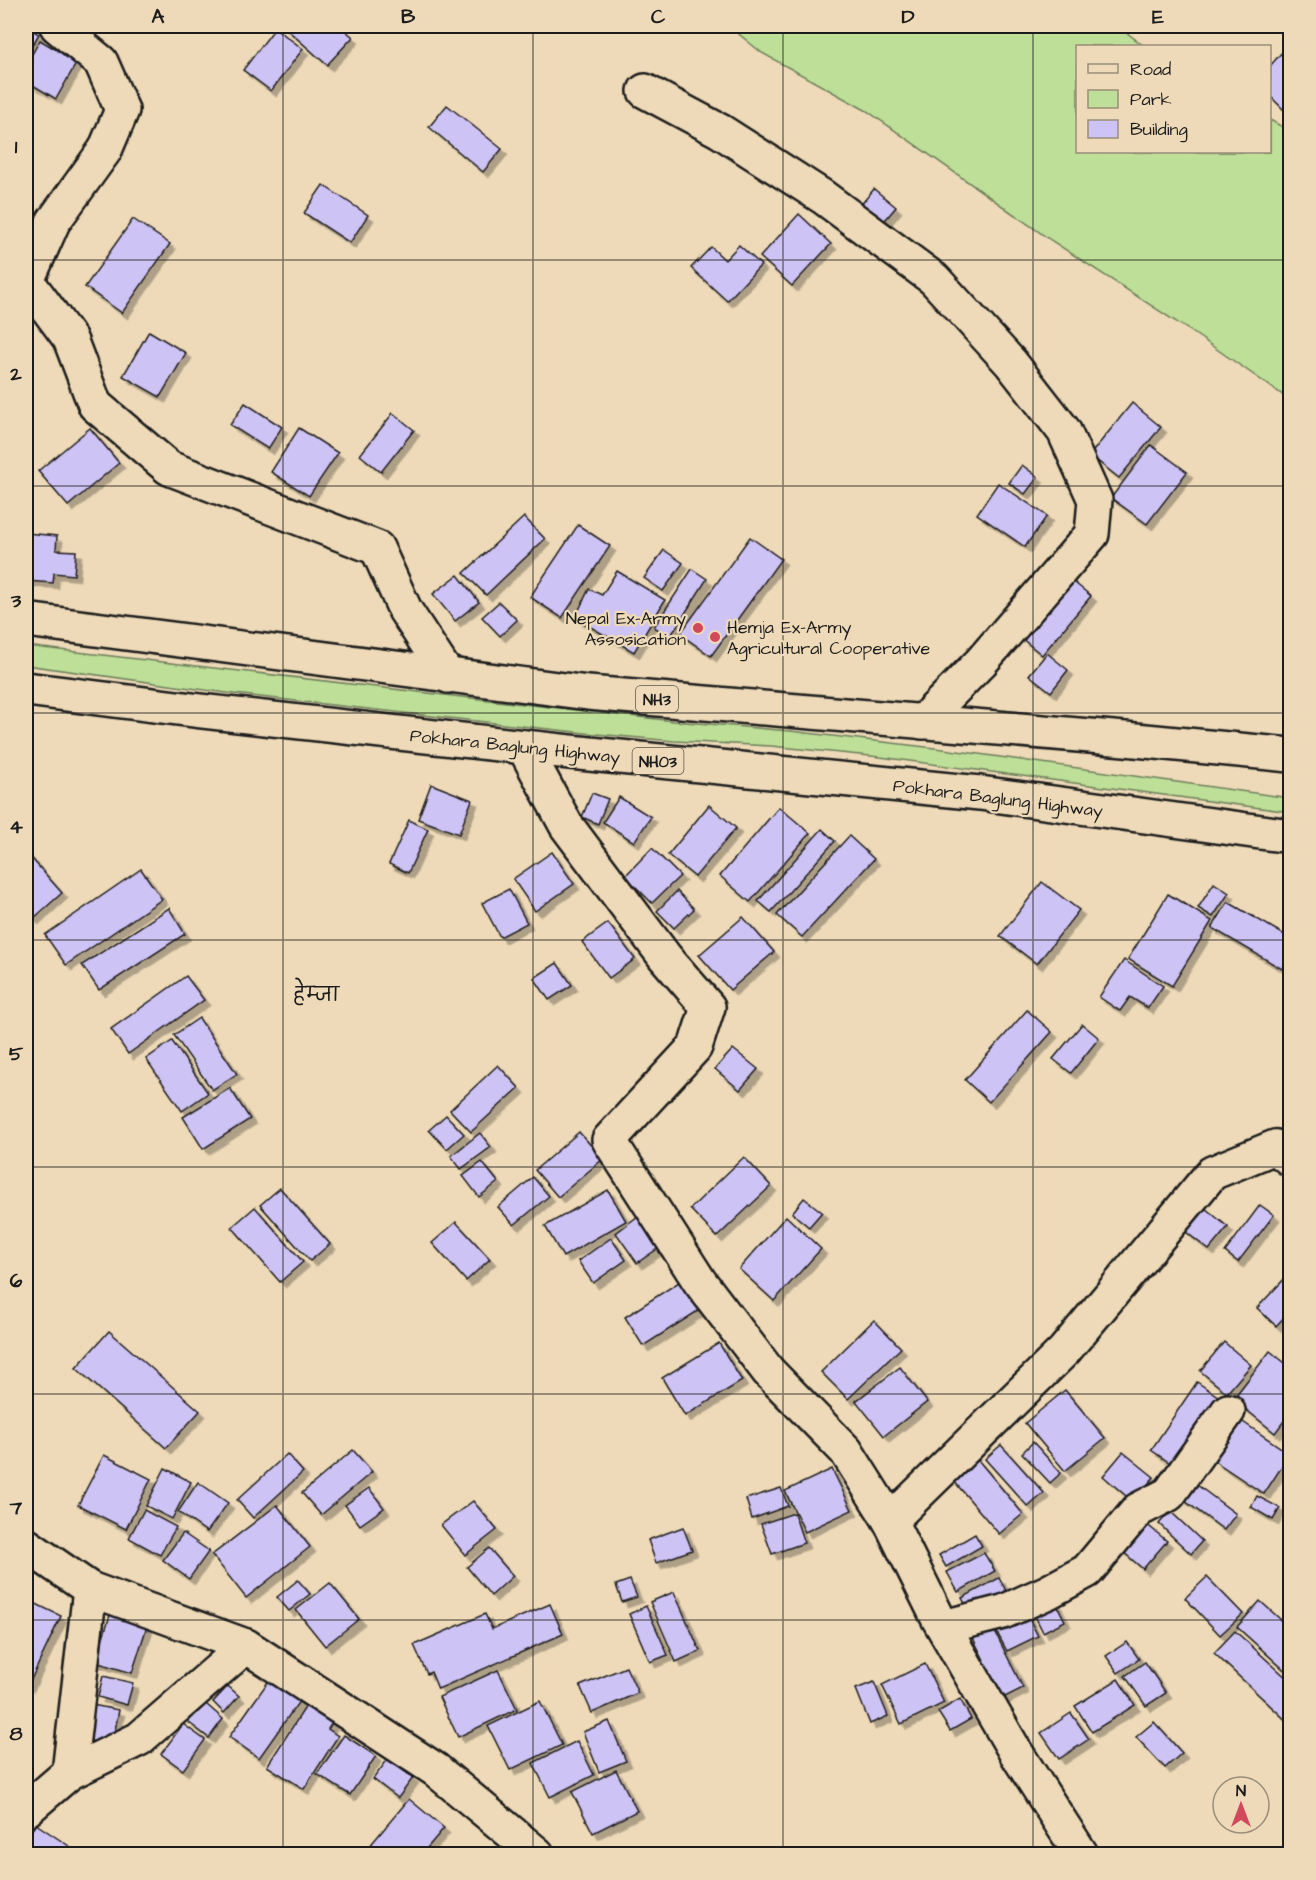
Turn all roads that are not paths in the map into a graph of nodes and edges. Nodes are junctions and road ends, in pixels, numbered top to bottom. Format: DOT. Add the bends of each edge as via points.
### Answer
graph roads {
  1 [pos="57,26"];
  2 [pos="645,91"];
  3 [pos="26,280"];
  4 [pos="26,620"];
  5 [pos="448,676"];
  6 [pos="26,689"];
  7 [pos="922,722"];
  8 [pos="524,747"];
  9 [pos="1290,755"];
  10 [pos="1290,836"];
  11 [pos="1290,1159"];
  12 [pos="1228,1411"];
  13 [pos="890,1521"];
  14 [pos="26,1545"];
  15 [pos="90,1589"];
  16 [pos="944,1627"];
  17 [pos="246,1646"];
  18 [pos="69,1773"];
  19 [pos="26,1810"];
  20 [pos="537,1854"];
  21 [pos="1081,1854"];
  1 -- 3 [label="main road" via="100,63 122,110 105,150 53,222"];
  2 -- 7 [label="main road" via="720,131 824,197 934,279 1011,363 1064,431 1095,500 1092,534 981,662"];
  3 -- 5 [label="main road" via="70,339 94,405 169,468 377,548 405,610"];
  4 -- 5 [label="main road, NH3"];
  5 -- 7 [label="main road, NH3" via="588,693"];
  6 -- 8 [label="main road, Pokhara Baglung Highway / NH03"];
  7 -- 9 [label="main road, NH3"];
  8 -- 10 [label="main road, Pokhara Baglung Highway / NH03" via="980,793"];
  8 -- 13 [label="main road" via="566,825 665,957 708,1007 695,1047 609,1140 700,1282 768,1371 846,1451"];
  11 -- 13 [label="main road" via="1275,1147 1212,1173 1064,1351"];
  12 -- 16 [label="main road" via="1169,1494 1138,1510 1087,1571 1003,1612"];
  13 -- 16 [label="main road"];
  14 -- 15 [label="main road"];
  15 -- 17 [label="main road"];
  15 -- 18 [label="main road"];
  16 -- 21 [label="main road" via="1015,1751"];
  17 -- 18 [label="main road" via="139,1739"];
  17 -- 20 [label="main road" via="436,1770"];
  18 -- 19 [label="main road"];
}
